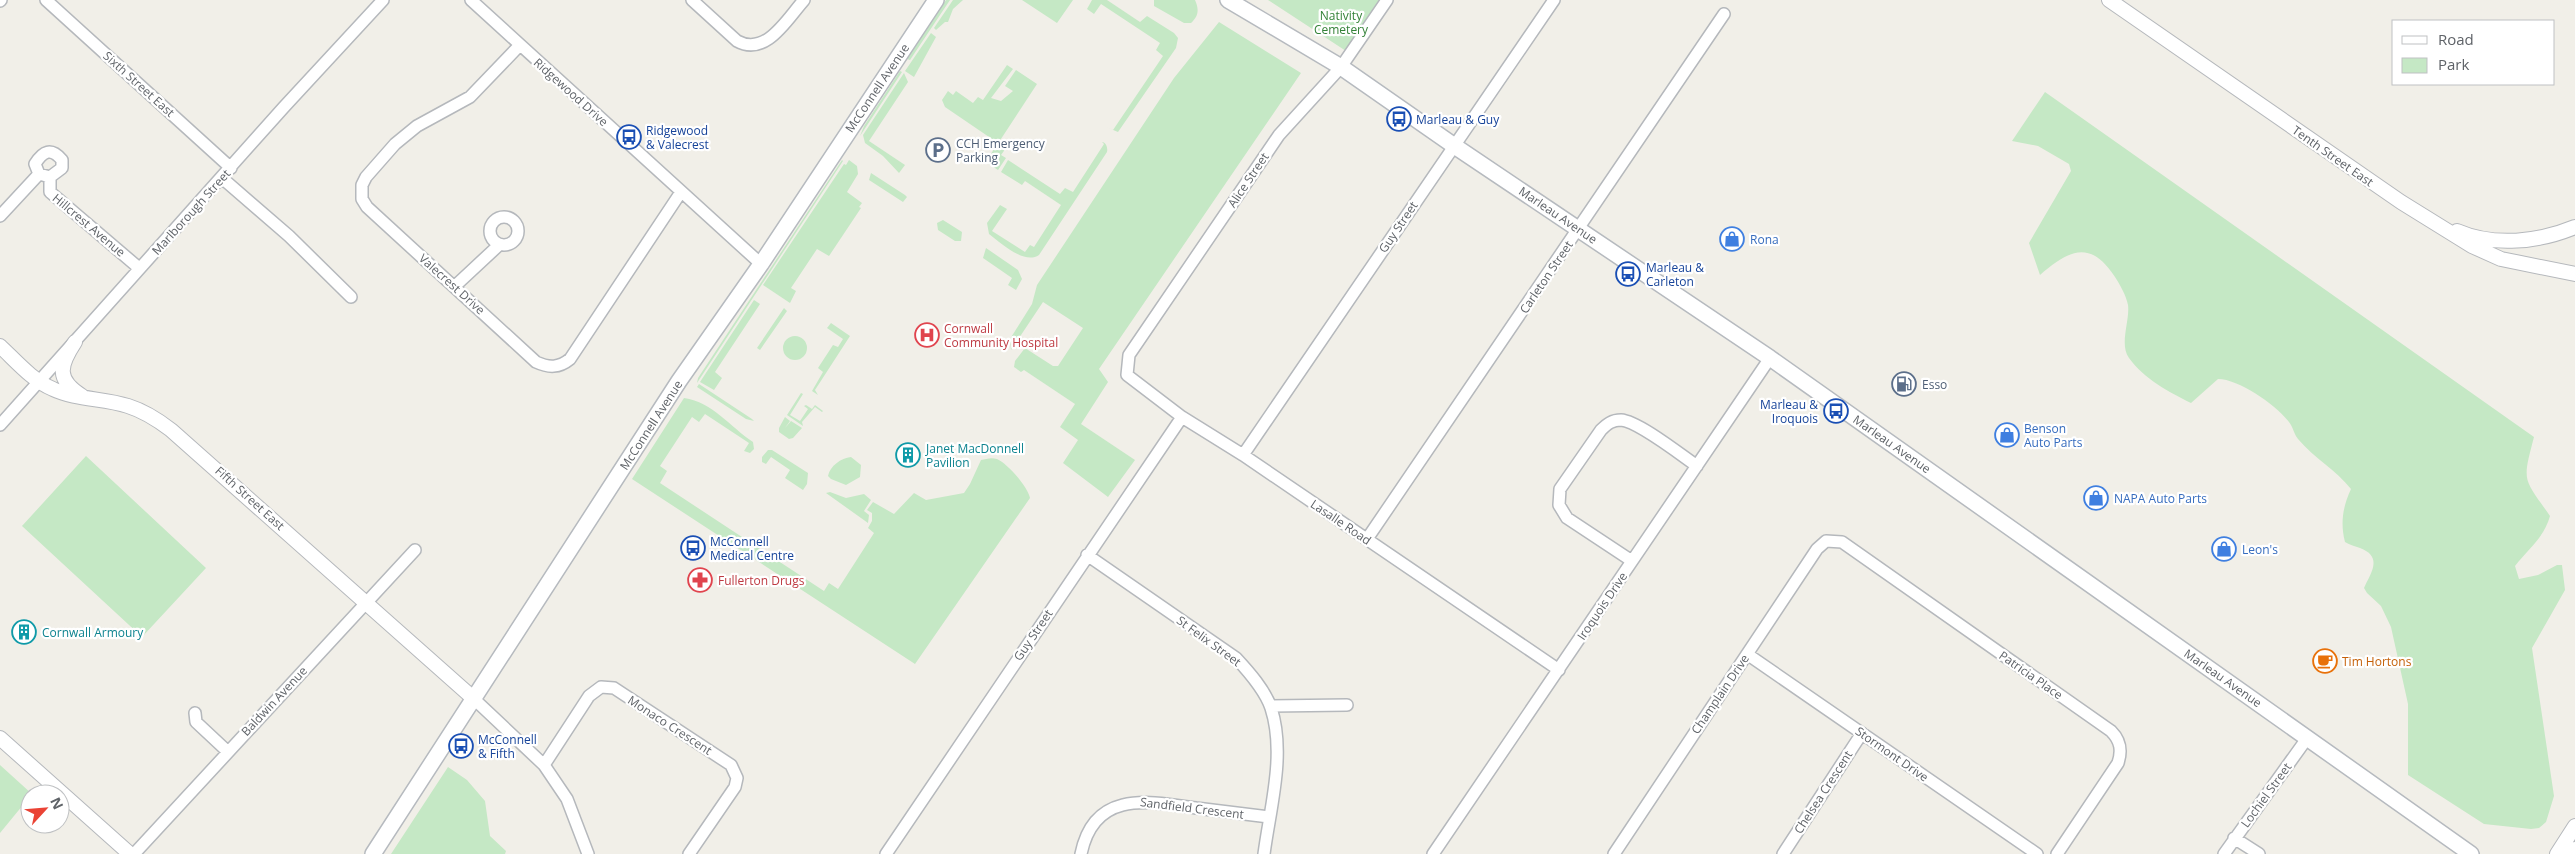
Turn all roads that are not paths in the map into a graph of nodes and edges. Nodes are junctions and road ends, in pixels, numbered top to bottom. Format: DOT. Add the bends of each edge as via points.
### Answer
graph roads {
  1 [pos="46,0"];
  2 [pos="383,0"];
  3 [pos="471,0"];
  4 [pos="692,0"];
  5 [pos="804,0"];
  6 [pos="1228,0"];
  7 [pos="1387,0"];
  8 [pos="1554,0"];
  9 [pos="2109,0"];
  10 [pos="934,1"];
  11 [pos="1724,14"];
  12 [pos="519,46"];
  13 [pos="1341,67"];
  14 [pos="1453,145"];
  15 [pos="231,168"];
  16 [pos="222,178"];
  17 [pos="681,192"];
  18 [pos="0,216"];
  19 [pos="2431,221"];
  20 [pos="2575,226"];
  21 [pos="1579,230"];
  22 [pos="499,244"];
  23 [pos="760,264"];
  24 [pos="139,268"];
  25 [pos="2575,274"];
  26 [pos="455,286"];
  27 [pos="352,297"];
  28 [pos="75,342"];
  29 [pos="0,346"];
  30 [pos="1770,358"];
  31 [pos="1128,371"];
  32 [pos="39,382"];
  33 [pos="83,397"];
  34 [pos="1182,417"];
  35 [pos="0,426"];
  36 [pos="1243,455"];
  37 [pos="1697,466"];
  38 [pos="1367,539"];
  39 [pos="1831,540"];
  40 [pos="415,550"];
  41 [pos="1086,555"];
  42 [pos="1632,561"];
  43 [pos="367,602"];
  44 [pos="1747,654"];
  45 [pos="1559,670"];
  46 [pos="473,698"];
  47 [pos="1347,705"];
  48 [pos="1271,706"];
  49 [pos="194,713"];
  50 [pos="1862,733"];
  51 [pos="2308,737"];
  52 [pos="0,738"];
  53 [pos="227,752"];
  54 [pos="544,765"];
  55 [pos="1269,817"];
  56 [pos="2575,826"];
  57 [pos="2234,838"];
  58 [pos="2575,849"];
  59 [pos="1786,853"];
  60 [pos="130,854"];
  61 [pos="134,854"];
  62 [pos="373,854"];
  63 [pos="588,854"];
  64 [pos="689,854"];
  65 [pos="886,854"];
  66 [pos="1081,854"];
  67 [pos="1264,854"];
  68 [pos="1433,854"];
  69 [pos="1614,854"];
  70 [pos="2036,854"];
  71 [pos="2057,854"];
  72 [pos="2224,854"];
  73 [pos="2259,854"];
  74 [pos="2472,854"];
  75 [pos="2557,854"];
  76 [pos="2572,854"];
  1 -- 15 [label="street, Sixth Street East"];
  2 -- 15 [label="street, Marlborough Street"];
  3 -- 12 [label="street, Ridgewood Drive"];
  4 -- 5 [label="street" via="737,41 755,46 770,38"];
  6 -- 13 [label="main road, Marleau Avenue"];
  7 -- 13 [label="street, Alice Street"];
  8 -- 14 [label="street, Guy Street"];
  9 -- 19 [label="street, Tenth Street East"];
  10 -- 23 [label="main road, McConnell Avenue"];
  11 -- 21 [label="street, Carleton Street"];
  12 -- 17 [label="street, Ridgewood Drive"];
  12 -- 26 [label="street, Valecrest Drive" via="470,97 406,134 362,185 362,199 367,207"];
  13 -- 14 [label="main road, Marleau Avenue"];
  13 -- 31 [label="street, Alice Street" via="1279,135 1129,355"];
  14 -- 21 [label="main road, Marleau Avenue"];
  14 -- 36 [label="street, Guy Street"];
  15 -- 16 [label="street, Marlborough Street"];
  16 -- 24 [label="street, Marlborough Street"];
  16 -- 27 [label="street"];
  17 -- 23 [label="street, Ridgewood Drive"];
  17 -- 26 [label="street, Valecrest Drive" via="573,355 564,363 549,367 536,362"];
  18 -- 24 [label="street, Hillcrest Avenue" via="45,175 50,192"];
  19 -- 20 [label="street" via="2464,234 2497,240 2530,240"];
  19 -- 25 [label="street, Tenth Street East" via="2501,259"];
  21 -- 30 [label="main road, Marleau Avenue"];
  21 -- 38 [label="street, Carleton Street"];
  22 -- 26 [label="street"];
  23 -- 46 [label="main road, McConnell Avenue" via="679,381"];
  24 -- 28 [label="street, Marlborough Street"];
  28 -- 32 [label="street, Marlborough Street"];
  28 -- 33 [label="street" via="62,369 69,386"];
  29 -- 32 [label="street, Fifth Street East"];
  30 -- 37 [label="street, Iroquois Drive"];
  30 -- 51 [label="main road, Marleau Avenue"];
  31 -- 34 [label="street, Lasalle Road" via="1127,375"];
  32 -- 33 [label="street, Fifth Street East" via="66,394"];
  32 -- 35 [label="street, Marlborough Street"];
  33 -- 43 [label="street, Fifth Street East" via="128,406 171,430"];
  34 -- 36 [label="street, Lasalle Road"];
  34 -- 41 [label="street, Guy Street"];
  36 -- 38 [label="street, Lasalle Road"];
  37 -- 42 [label="street, Iroquois Drive"];
  37 -- 42 [label="street" via="1623,420 1609,423 1601,430 1575,467 1560,489 1562,512"];
  38 -- 45 [label="street, Lasalle Road"];
  39 -- 44 [label="street, Champlain Drive" via="1816,549"];
  39 -- 71 [label="street, Patricia Place" via="1842,542 2117,737 2120,747 2118,764"];
  40 -- 43 [label="street, Baldwin Avenue"];
  41 -- 48 [label="street, St Felix Street" via="1236,658 1251,674"];
  41 -- 65 [label="street, Guy Street"];
  42 -- 45 [label="street, Iroquois Drive"];
  43 -- 46 [label="street, Fifth Street East"];
  43 -- 53 [label="street, Baldwin Avenue"];
  44 -- 50 [label="street, Stormont Drive"];
  44 -- 69 [label="street, Champlain Drive"];
  45 -- 68 [label="street, Iroquois Drive"];
  46 -- 54 [label="street"];
  46 -- 62 [label="main road, McConnell Avenue"];
  47 -- 48 [label="street"];
  48 -- 55 [label="street, St Felix Street" via="1277,742"];
  49 -- 53 [label="street" via="196,722"];
  50 -- 59 [label="street, Chelsea Crescent"];
  50 -- 70 [label="street, Stormont Drive"];
  51 -- 57 [label="street, Lochiel Street"];
  51 -- 74 [label="main road, Marleau Avenue"];
  52 -- 60 [label="street"];
  53 -- 61 [label="street, Baldwin Avenue"];
  54 -- 63 [label="street" via="567,799"];
  54 -- 64 [label="street, Monaco Crescent" via="589,696 601,688 614,688 731,765 735,771 735,787"];
  55 -- 66 [label="street, Sandfield Crescent" via="1159,802 1134,802 1117,806 1100,818 1090,829"];
  55 -- 67 [label="street, St Felix Street"];
  56 -- 75 [label="street"];
  57 -- 72 [label="street, Lochiel Street"];
  57 -- 73 [label="street"];
  58 -- 76 [label="street"];
}
